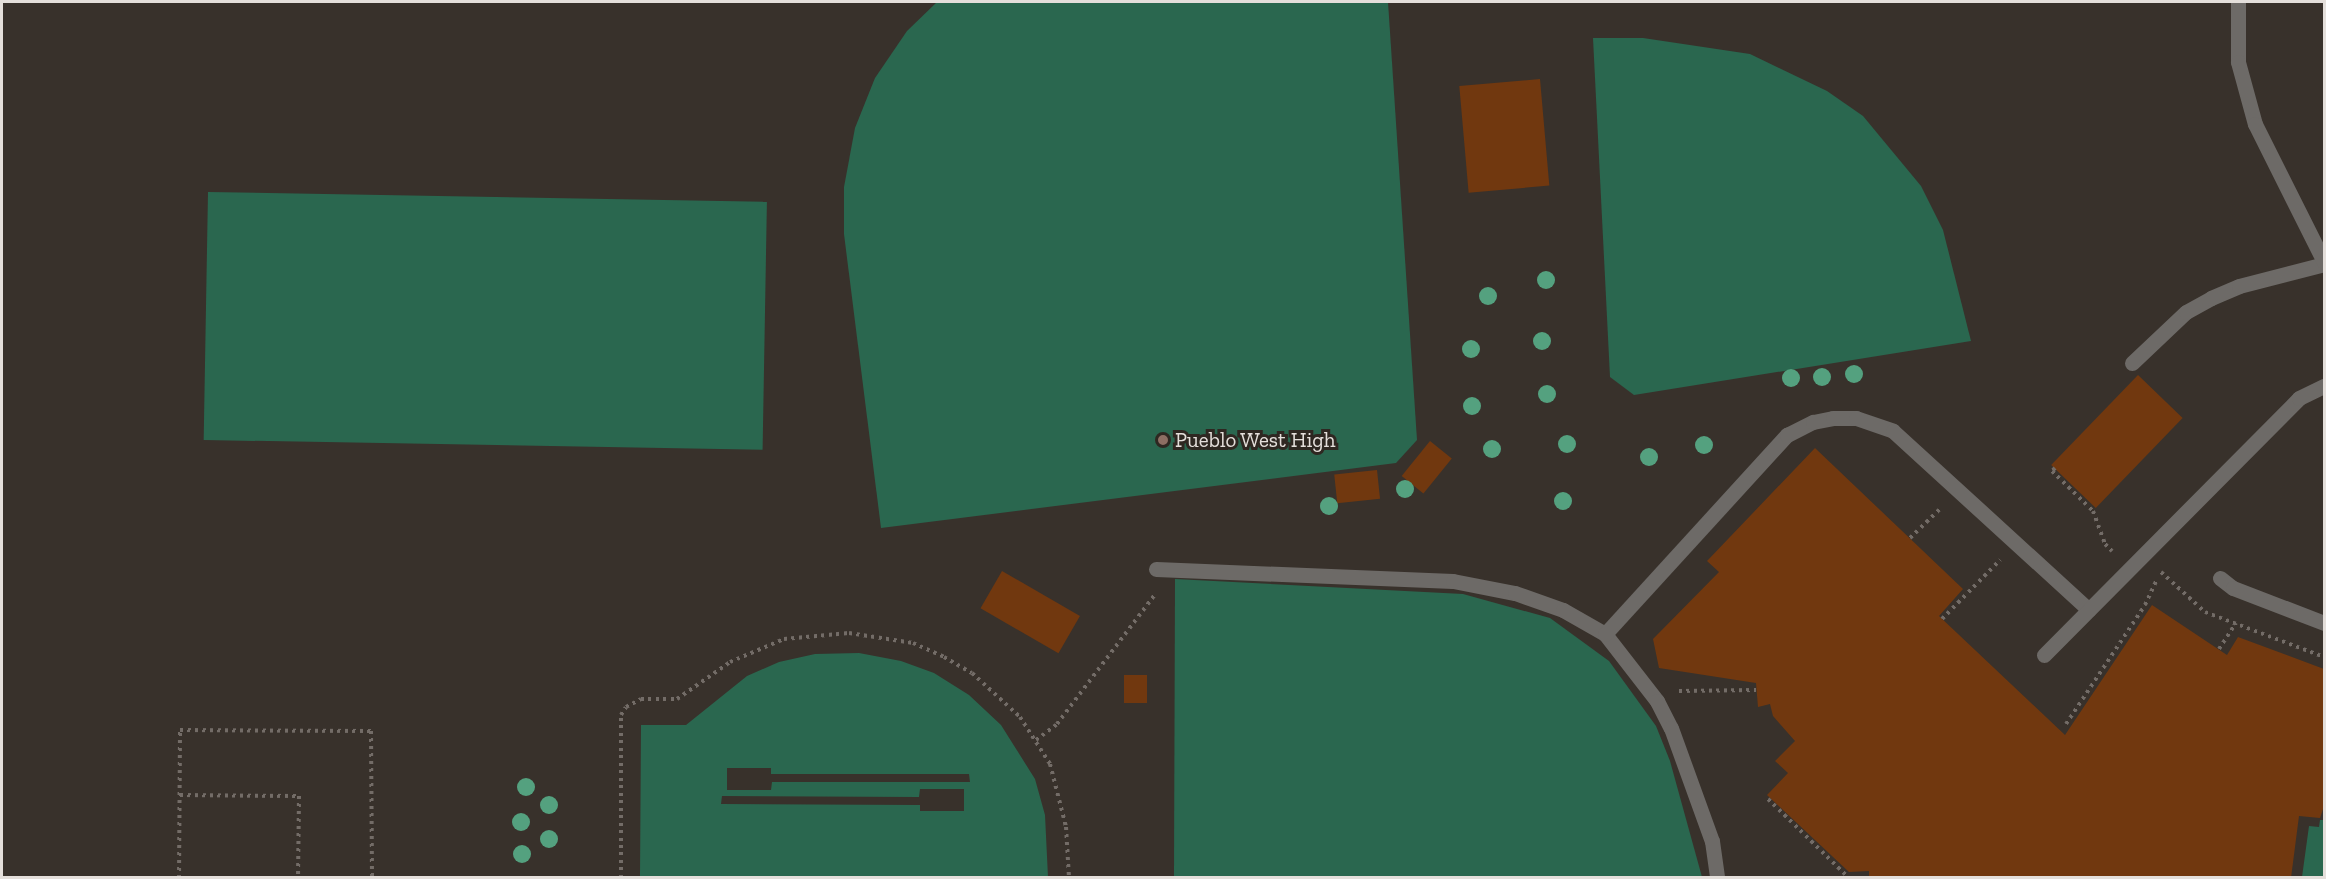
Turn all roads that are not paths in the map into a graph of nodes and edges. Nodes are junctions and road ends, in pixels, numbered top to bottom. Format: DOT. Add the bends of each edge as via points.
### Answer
graph roads {
  1 [pos="2238,2"];
  2 [pos="2325,263"];
  3 [pos="2132,363"];
  4 [pos="2325,386"];
  5 [pos="1155,569"];
  6 [pos="2220,578"];
  7 [pos="2089,610"];
  8 [pos="2325,623"];
  9 [pos="1605,634"];
  10 [pos="2044,656"];
  11 [pos="1717,878"];
  1 -- 2 [label="street" via="2238,62 2255,124"];
  2 -- 3 [label="street" via="2239,286 2211,298 2186,312"];
  4 -- 7 [label="street" via="2299,398"];
  5 -- 9 [label="street" via="1453,580 1544,603"];
  6 -- 8 [label="street" via="2233,588"];
  7 -- 9 [label="street" via="1893,431 1856,418 1813,422 1787,435"];
  7 -- 10 [label="street"];
  9 -- 11 [label="street" via="1650,692 1671,728 1712,841"];
}
